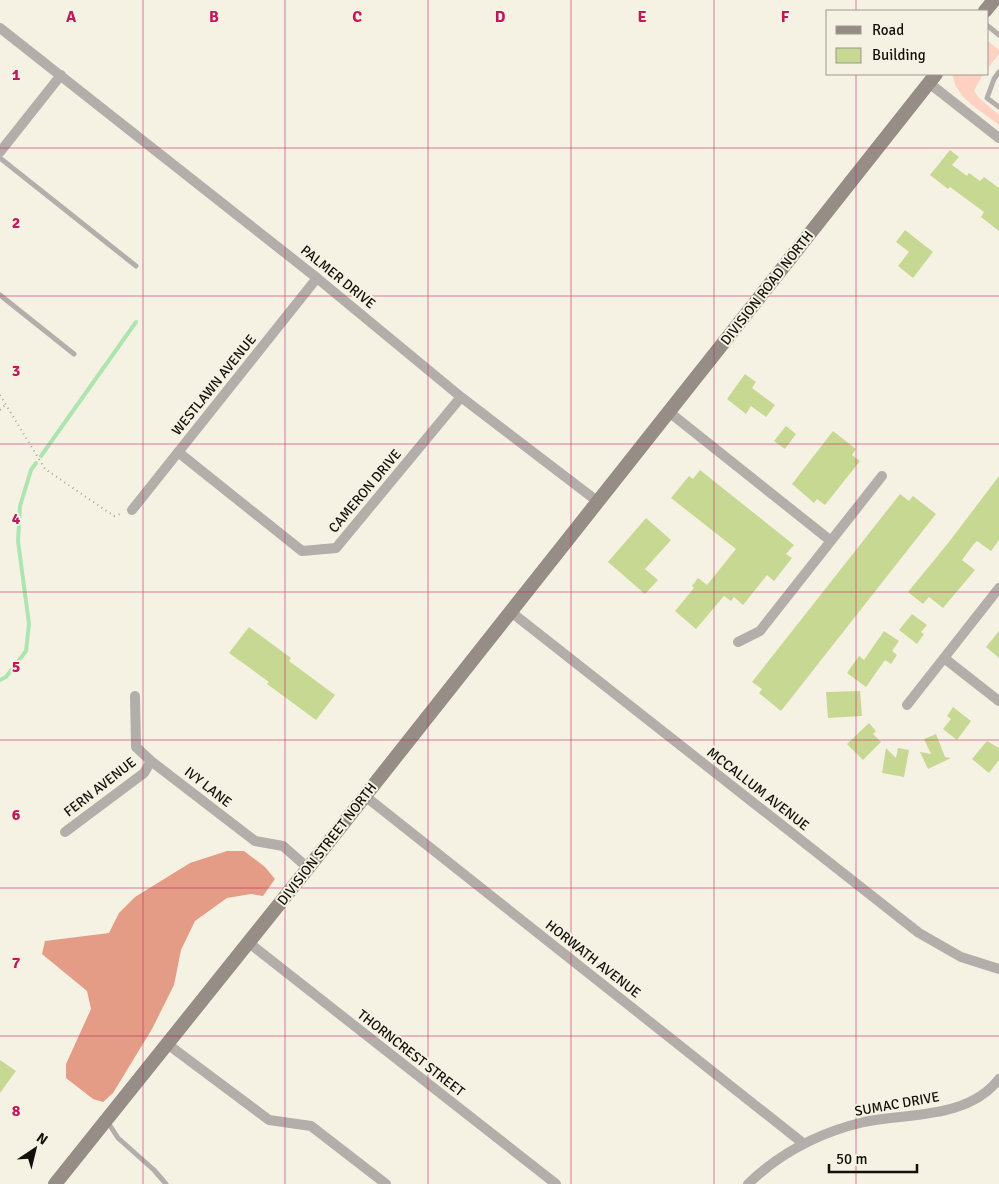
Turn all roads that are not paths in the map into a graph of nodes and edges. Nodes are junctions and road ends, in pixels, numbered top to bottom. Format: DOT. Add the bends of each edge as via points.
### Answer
graph roads {
  1 [pos="994,0"];
  2 [pos="986,10"];
  3 [pos="989,27"];
  4 [pos="0,28"];
  5 [pos="999,35"];
  6 [pos="999,72"];
  7 [pos="61,75"];
  8 [pos="932,78"];
  9 [pos="999,107"];
  10 [pos="999,138"];
  11 [pos="0,152"];
  12 [pos="0,158"];
  13 [pos="136,266"];
  14 [pos="317,278"];
  15 [pos="0,295"];
  16 [pos="74,354"];
  17 [pos="461,397"];
  18 [pos="669,412"];
  19 [pos="178,452"];
  20 [pos="882,476"];
  21 [pos="597,501"];
  22 [pos="132,510"];
  23 [pos="831,541"];
  24 [pos="999,588"];
  25 [pos="511,612"];
  26 [pos="738,642"];
  27 [pos="944,658"];
  28 [pos="135,696"];
  29 [pos="999,701"];
  30 [pos="907,705"];
  31 [pos="151,761"];
  32 [pos="365,796"];
  33 [pos="65,832"];
  34 [pos="308,868"];
  35 [pos="249,943"];
  36 [pos="999,970"];
  37 [pos="166,1043"];
  38 [pos="999,1079"];
  39 [pos="106,1120"];
  40 [pos="804,1144"];
  41 [pos="55,1184"];
  42 [pos="166,1184"];
  43 [pos="386,1184"];
  44 [pos="556,1184"];
  45 [pos="748,1184"];
  1 -- 2 [label="main road"];
  3 -- 5 [label="lane"];
  4 -- 7 [label="street, PALMER DRIVE"];
  6 -- 9 [label="lane" via="987,98"];
  7 -- 11 [label="street"];
  7 -- 14 [label="street, PALMER DRIVE"];
  8 -- 10 [label="street"];
  8 -- 18 [label="main road, DIVISION ROAD NORTH"];
  12 -- 13 [label="lane"];
  14 -- 17 [label="street, PALMER DRIVE"];
  14 -- 19 [label="street, WESTLAWN AVENUE"];
  15 -- 16 [label="lane"];
  17 -- 19 [label="street, CAMERON DRIVE" via="336,548 302,550"];
  17 -- 21 [label="street, PALMER DRIVE"];
  18 -- 21 [label="main road, DIVISION ROAD NORTH"];
  18 -- 23 [label="street"];
  19 -- 22 [label="street, WESTLAWN AVENUE"];
  20 -- 23 [label="street"];
  21 -- 25 [label="main road, DIVISION STREET NORTH"];
  23 -- 26 [label="street" via="760,631"];
  24 -- 27 [label="street"];
  25 -- 32 [label="main road, DIVISION STREET NORTH"];
  25 -- 36 [label="street, MCCALLUM AVENUE" via="919,933 960,957"];
  27 -- 29 [label="street"];
  27 -- 30 [label="street"];
  28 -- 31 [label="street, IVY LANE" via="136,747"];
  31 -- 33 [label="street, FERN AVENUE" via="144,773"];
  31 -- 34 [label="street, IVY LANE" via="255,841 283,846"];
  32 -- 34 [label="main road, DIVISION STREET NORTH"];
  32 -- 40 [label="street, HORWATH AVENUE"];
  34 -- 35 [label="main road, DIVISION STREET NORTH"];
  35 -- 37 [label="main road, DIVISION STREET NORTH"];
  35 -- 44 [label="street, THORNCREST STREET"];
  37 -- 39 [label="main road, DIVISION STREET NORTH"];
  37 -- 43 [label="street" via="268,1120 311,1126"];
  38 -- 40 [label="street, SUMAC DRIVE" via="970,1102 935,1113 864,1122"];
  39 -- 41 [label="main road, DIVISION STREET NORTH"];
  39 -- 42 [label="lane" via="118,1138"];
  40 -- 45 [label="street, SUMAC DRIVE" via="760,1172"];
}
